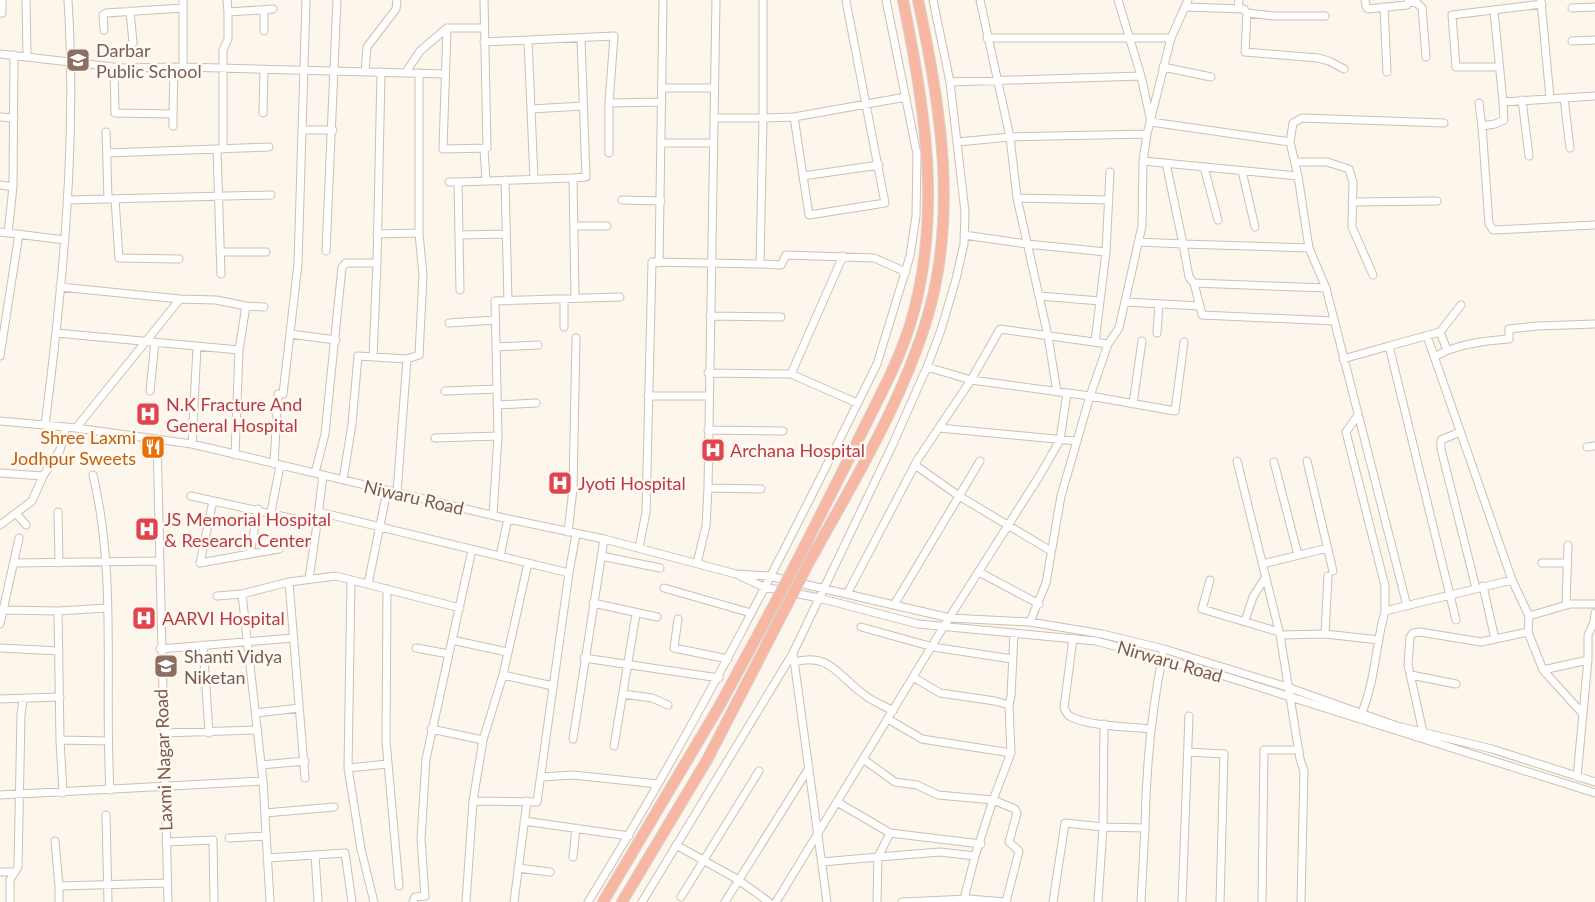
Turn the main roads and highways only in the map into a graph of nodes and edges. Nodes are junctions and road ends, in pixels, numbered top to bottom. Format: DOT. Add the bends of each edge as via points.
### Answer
graph roads {
  1 [pos="903,0"];
  2 [pos="918,0"];
  3 [pos="604,902"];
  4 [pos="622,902"];
  1 -- 3 [label="highway, bridge" via="927,145 928,211 920,283 910,325 888,379 776,601 720,705"];
  2 -- 4 [label="highway, bridge" via="932,71 944,172 941,244 925,325 896,396 858,474 707,760"];
}
